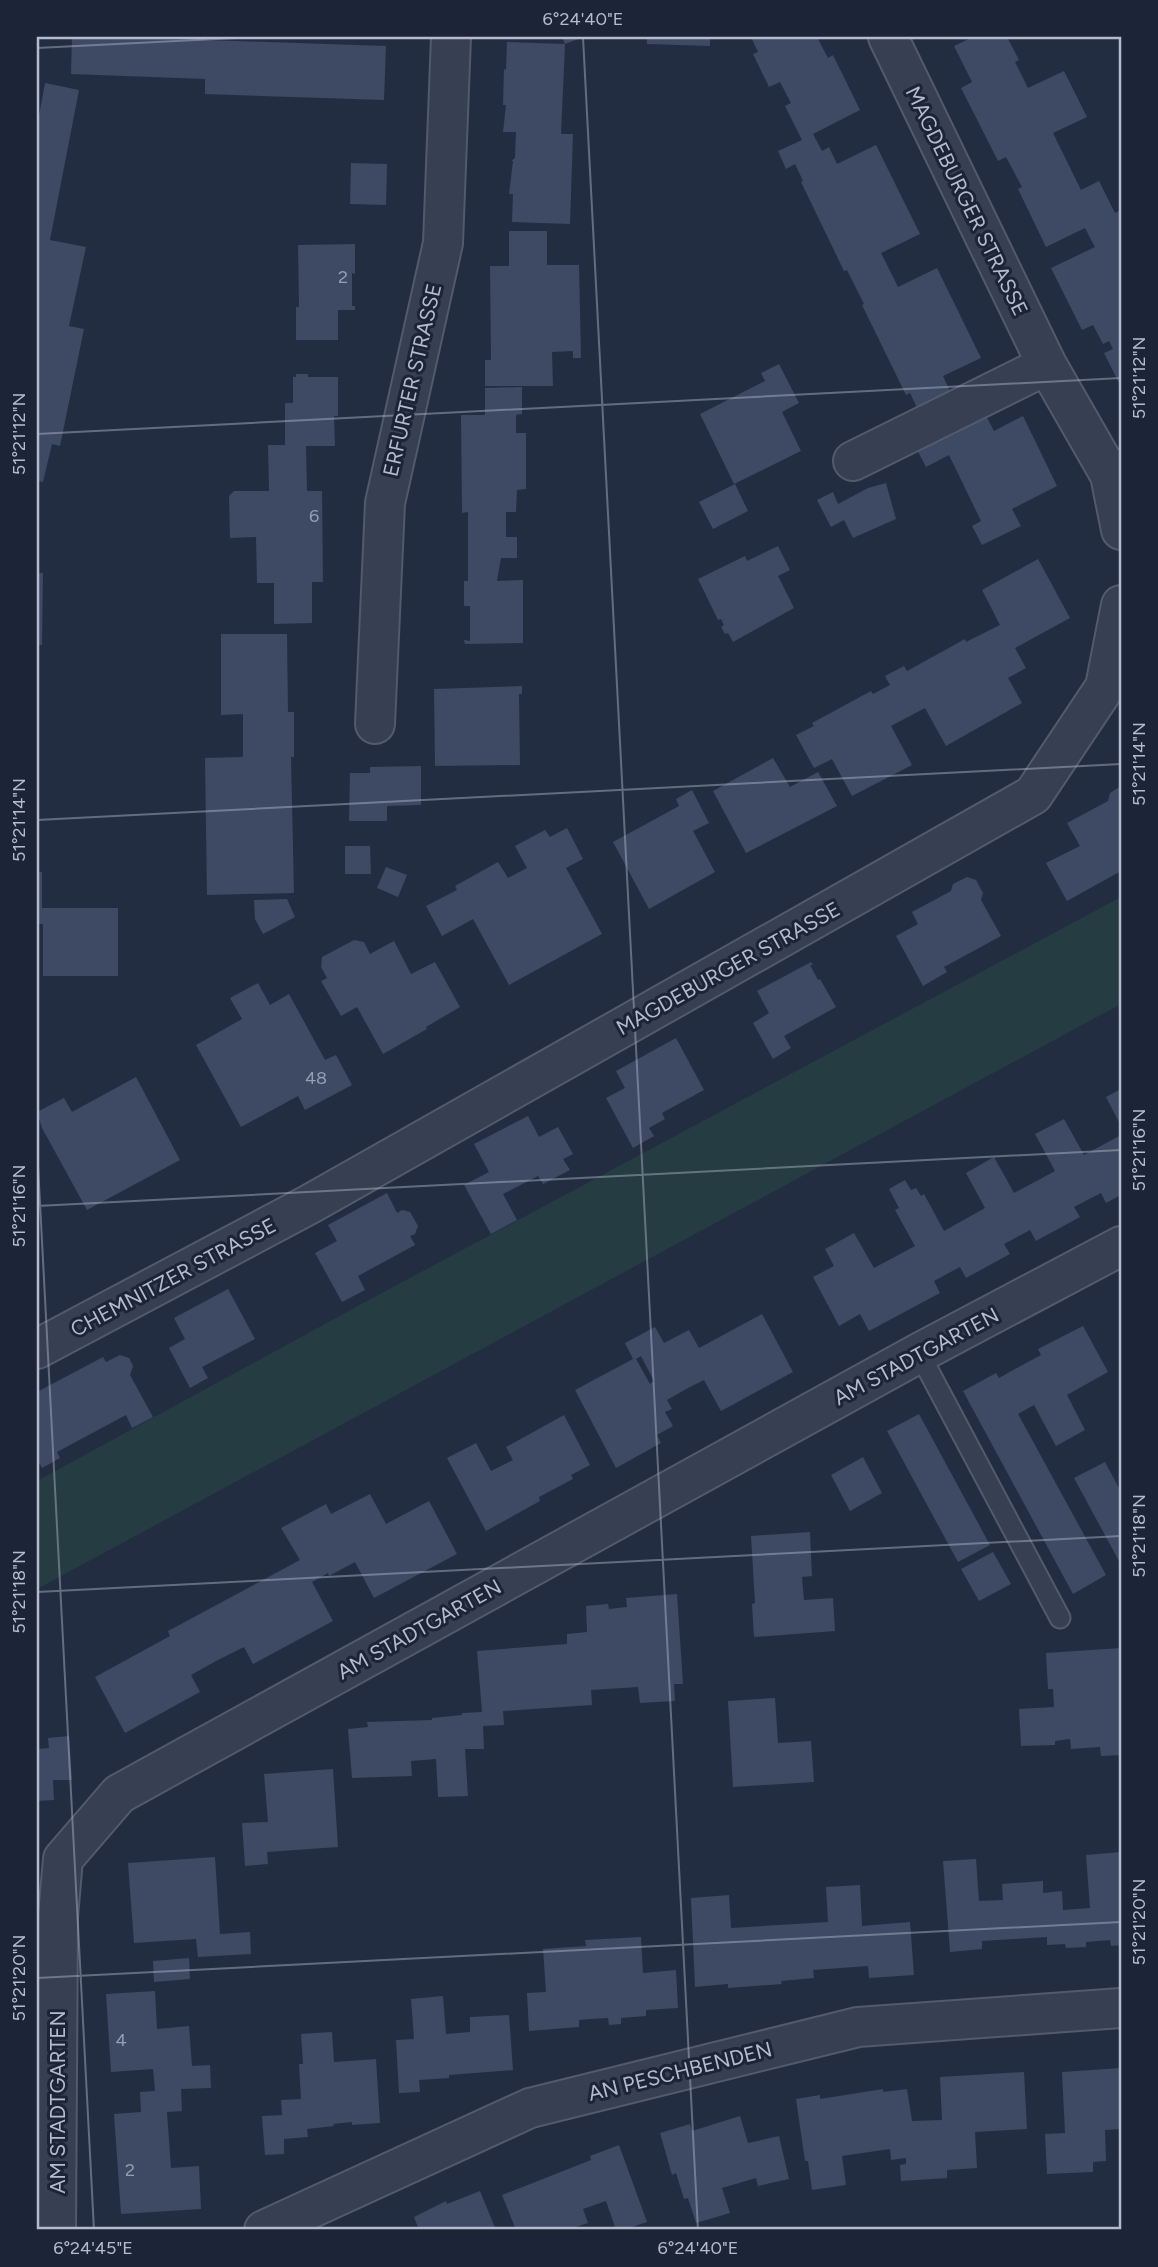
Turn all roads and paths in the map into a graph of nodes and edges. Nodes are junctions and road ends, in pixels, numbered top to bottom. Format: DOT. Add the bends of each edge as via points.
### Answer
graph roads {
  1 [pos="451,37"];
  2 [pos="888,37"];
  3 [pos="1047,365"];
  4 [pos="853,461"];
  5 [pos="1116,472"];
  6 [pos="1121,530"];
  7 [pos="1121,605"];
  8 [pos="1113,692"];
  9 [pos="375,724"];
  10 [pos="310,1204"];
  11 [pos="1121,1246"];
  12 [pos="37,1349"];
  13 [pos="919,1353"];
  14 [pos="1060,1618"];
  15 [pos="1121,2008"];
  16 [pos="56,2230"];
  17 [pos="264,2230"];
  1 -- 9 [label="street, ERFURTER STRASSE" via="443,243 385,503"];
  2 -- 3 [label="street, MAGDEBURGER STRASSE"];
  3 -- 4 [label="street"];
  3 -- 5 [label="street, MAGDEBURGER STRASSE"];
  5 -- 6 [label="street, MAGDEBURGER STRASSE"];
  7 -- 8 [label="street, MAGDEBURGER STRASSE"];
  8 -- 10 [label="street, MAGDEBURGER STRASSE" via="1033,795"];
  10 -- 12 [label="street, CHEMNITZER STRASSE"];
  11 -- 13 [label="street, AM STADTGARTEN"];
  13 -- 14 [label="lane"];
  13 -- 16 [label="street, AM STADTGARTEN" via="118,1794 63,1858 58,1916"];
  15 -- 17 [label="street, AN PESCHBENDEN" via="858,2027 530,2108"];
}
